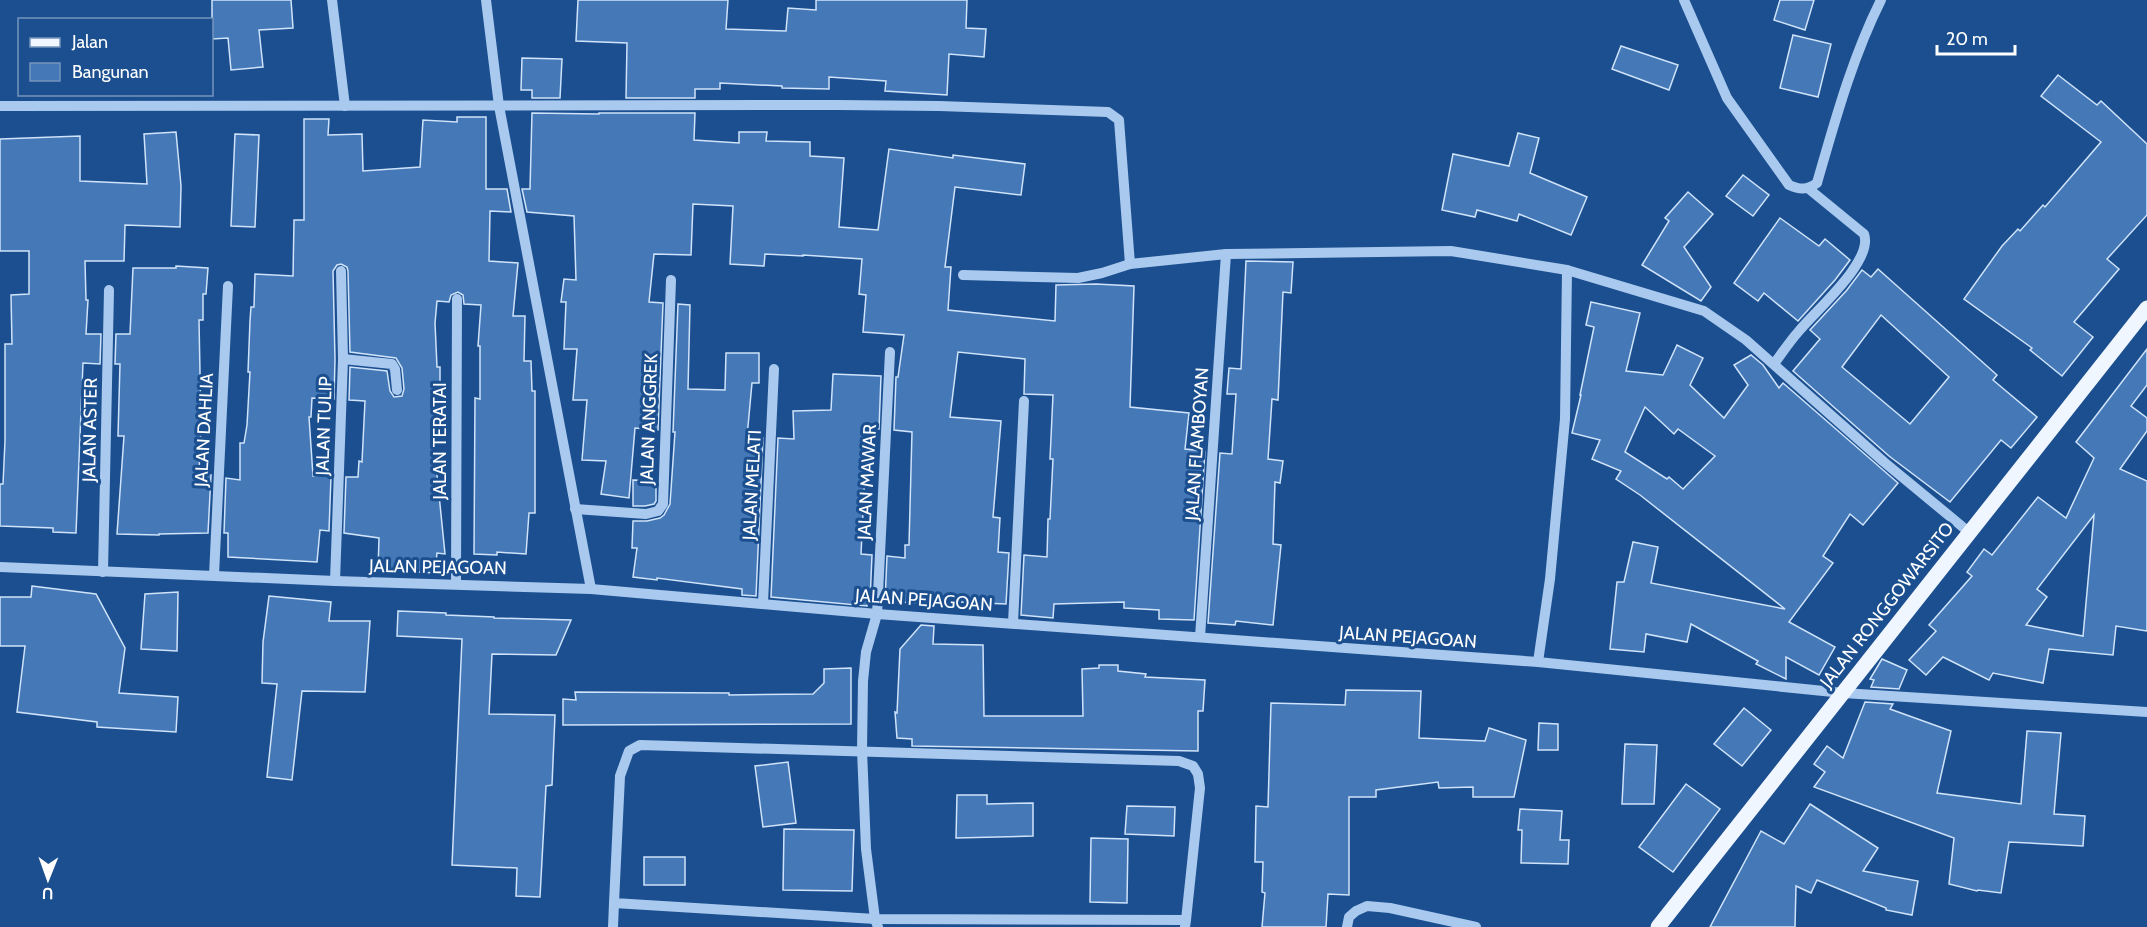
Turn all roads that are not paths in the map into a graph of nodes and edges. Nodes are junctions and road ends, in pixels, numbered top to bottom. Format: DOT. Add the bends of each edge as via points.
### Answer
graph roads {
  1 [pos="332,0"];
  2 [pos="486,0"];
  3 [pos="1684,0"];
  4 [pos="1881,0"];
  5 [pos="0,106"];
  6 [pos="345,106"];
  7 [pos="499,106"];
  8 [pos="1809,189"];
  9 [pos="1226,254"];
  10 [pos="1130,264"];
  11 [pos="1567,270"];
  12 [pos="341,271"];
  13 [pos="963,276"];
  14 [pos="671,279"];
  15 [pos="228,286"];
  16 [pos="109,290"];
  17 [pos="457,299"];
  18 [pos="2147,308"];
  19 [pos="890,352"];
  20 [pos="344,359"];
  21 [pos="1774,364"];
  22 [pos="774,369"];
  23 [pos="397,390"];
  24 [pos="1024,401"];
  25 [pos="575,509"];
  26 [pos="1970,533"];
  27 [pos="0,567"];
  28 [pos="103,572"];
  29 [pos="214,575"];
  30 [pos="335,582"];
  31 [pos="456,584"];
  32 [pos="591,589"];
  33 [pos="763,603"];
  34 [pos="877,614"];
  35 [pos="1013,623"];
  36 [pos="1200,638"];
  37 [pos="1538,663"];
  38 [pos="1843,693"];
  39 [pos="2147,712"];
  40 [pos="862,750"];
  41 [pos="614,903"];
  42 [pos="877,923"];
  43 [pos="1185,923"];
  44 [pos="613,927"];
  45 [pos="1347,927"];
  46 [pos="1476,927"];
  47 [pos="1658,927"];
  1 -- 6 [label="street"];
  2 -- 7 [label="street"];
  3 -- 8 [label="street" via="1727,98 1789,185"];
  4 -- 8 [label="street" via="1847,81 1817,183"];
  5 -- 6 [label="street"];
  6 -- 7 [label="street"];
  7 -- 10 [label="street" via="939,106 1108,112 1119,120"];
  7 -- 25 [label="street"];
  8 -- 21 [label="street" via="1864,234 1866,241 1855,267"];
  9 -- 10 [label="street"];
  9 -- 11 [label="street" via="1451,251"];
  9 -- 36 [label="street, JALAN FLAMBOYAN"];
  10 -- 13 [label="street" via="1078,278"];
  11 -- 21 [label="street" via="1704,311"];
  11 -- 37 [label="street" via="1565,419"];
  12 -- 20 [label="street, JALAN TULIP"];
  14 -- 25 [label="street, JALAN ANGGREK" via="663,504 658,511 646,514"];
  15 -- 29 [label="street, JALAN DAHLIA"];
  16 -- 28 [label="street, JALAN ASTER"];
  17 -- 31 [label="street, JALAN TERATAI"];
  18 -- 26 [label="main road, JALAN RONGGOWARSITO"];
  19 -- 34 [label="street, JALAN MAWAR"];
  20 -- 23 [label="street" via="392,364"];
  20 -- 30 [label="street, JALAN TULIP"];
  21 -- 26 [label="street"];
  22 -- 33 [label="street, JALAN MELATI"];
  24 -- 35 [label="street"];
  25 -- 32 [label="street"];
  26 -- 38 [label="main road, JALAN RONGGOWARSITO"];
  27 -- 28 [label="street, JALAN PEJAGOAN"];
  28 -- 29 [label="street, JALAN PEJAGOAN"];
  29 -- 30 [label="street, JALAN PEJAGOAN"];
  30 -- 31 [label="street, JALAN PEJAGOAN"];
  31 -- 32 [label="street, JALAN PEJAGOAN"];
  32 -- 33 [label="street, JALAN PEJAGOAN"];
  33 -- 34 [label="street, JALAN PEJAGOAN"];
  34 -- 35 [label="street, JALAN PEJAGOAN"];
  34 -- 40 [label="street, JALAN MAWAR" via="866,652"];
  35 -- 36 [label="street, JALAN PEJAGOAN"];
  36 -- 37 [label="street, JALAN PEJAGOAN"];
  37 -- 38 [label="street, JALAN PEJAGOAN"];
  38 -- 39 [label="street, JALAN PEJAGOAN"];
  38 -- 47 [label="main road, JALAN RONGGOWARSITO"];
  40 -- 41 [label="street" via="640,745 629,751 620,776"];
  40 -- 42 [label="street, JALAN MAWAR" via="866,849"];
  40 -- 43 [label="street" via="1179,761 1193,766 1200,788"];
  41 -- 42 [label="street"];
  41 -- 44 [label="street"];
  42 -- 43 [label="street"];
  45 -- 46 [label="street" via="1349,917 1367,906"];
}
